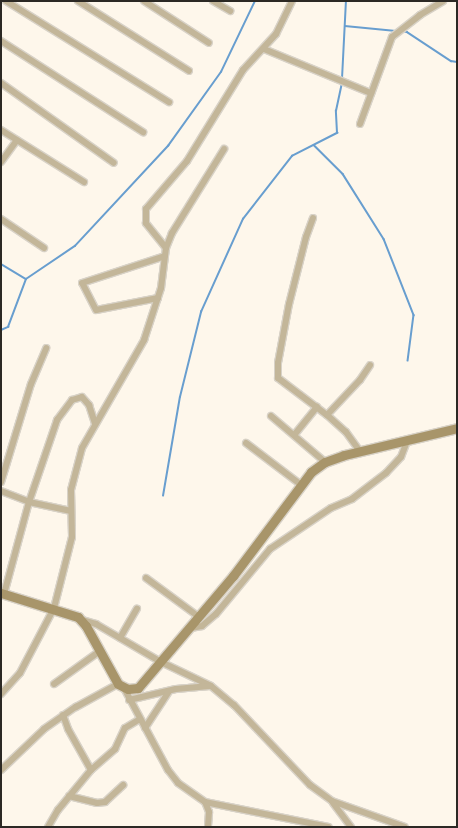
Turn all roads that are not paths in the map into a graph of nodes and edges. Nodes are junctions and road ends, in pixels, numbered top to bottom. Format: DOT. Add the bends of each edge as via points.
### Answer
graph roads {
  1 [pos="6,1"];
  2 [pos="78,1"];
  3 [pos="144,1"];
  4 [pos="213,1"];
  5 [pos="292,1"];
  6 [pos="443,1"];
  7 [pos="230,11"];
  8 [pos="1,41"];
  9 [pos="209,43"];
  10 [pos="264,49"];
  11 [pos="190,72"];
  12 [pos="1,83"];
  13 [pos="371,93"];
  14 [pos="169,102"];
  15 [pos="360,124"];
  16 [pos="1,130"];
  17 [pos="143,132"];
  18 [pos="17,140"];
  19 [pos="224,149"];
  20 [pos="1,162"];
  21 [pos="114,163"];
  22 [pos="84,182"];
  23 [pos="314,218"];
  24 [pos="1,219"];
  25 [pos="44,248"];
  26 [pos="166,248"];
  27 [pos="165,256"];
  28 [pos="158,298"];
  29 [pos="46,348"];
  30 [pos="370,365"];
  31 [pos="317,407"];
  32 [pos="327,415"];
  33 [pos="271,416"];
  34 [pos="95,424"];
  35 [pos="457,428"];
  36 [pos="295,434"];
  37 [pos="408,439"];
  38 [pos="246,442"];
  39 [pos="360,451"];
  40 [pos="325,462"];
  41 [pos="1,482"];
  42 [pos="300,484"];
  43 [pos="1,491"];
  44 [pos="29,502"];
  45 [pos="71,511"];
  46 [pos="146,578"];
  47 [pos="3,594"];
  48 [pos="54,608"];
  49 [pos="137,609"];
  50 [pos="199,617"];
  51 [pos="82,620"];
  52 [pos="191,628"];
  53 [pos="120,638"];
  54 [pos="100,651"];
  55 [pos="161,662"];
  56 [pos="54,684"];
  57 [pos="121,686"];
  58 [pos="211,686"];
  59 [pos="168,693"];
  60 [pos="1,694"];
  61 [pos="129,700"];
  62 [pos="63,715"];
  63 [pos="140,719"];
  64 [pos="145,728"];
  65 [pos="1,770"];
  66 [pos="91,770"];
  67 [pos="123,785"];
  68 [pos="69,796"];
  69 [pos="332,801"];
  70 [pos="205,802"];
  71 [pos="312,824"];
  72 [pos="48,827"];
  73 [pos="208,827"];
  74 [pos="329,827"];
  75 [pos="352,827"];
  76 [pos="405,827"];
  1 -- 14 [label="street"];
  2 -- 11 [label="street"];
  3 -- 9 [label="street"];
  4 -- 7 [label="street"];
  5 -- 10 [label="street" via="276,34"];
  6 -- 13 [label="street" via="392,37"];
  8 -- 17 [label="street"];
  10 -- 13 [label="street"];
  10 -- 26 [label="street" via="243,70 187,161 146,209 146,223"];
  12 -- 21 [label="street"];
  13 -- 15 [label="street"];
  16 -- 18 [label="street"];
  18 -- 20 [label="street"];
  18 -- 22 [label="street"];
  19 -- 26 [label="street" via="179,221"];
  23 -- 31 [label="street" via="296,272 278,373 282,382"];
  24 -- 25 [label="street"];
  26 -- 27 [label="street"];
  27 -- 28 [label="street"];
  27 -- 28 [label="street" via="82,283 96,310"];
  28 -- 34 [label="street" via="144,340"];
  29 -- 41 [label="street" via="31,384"];
  30 -- 32 [label="street" via="360,380"];
  31 -- 32 [label="street"];
  31 -- 36 [label="street"];
  32 -- 39 [label="street" via="346,432"];
  33 -- 36 [label="street"];
  34 -- 44 [label="street" via="89,404 82,397 76,397 65,408 52,431"];
  34 -- 45 [label="street" via="82,448 71,490"];
  35 -- 37 [label="street"];
  36 -- 40 [label="street"];
  37 -- 39 [label="street"];
  37 -- 52 [label="street" via="401,457 386,473 352,499 331,508 270,549 216,614 202,626"];
  38 -- 42 [label="street"];
  39 -- 40 [label="street"];
  40 -- 42 [label="street"];
  42 -- 50 [label="street"];
  43 -- 44 [label="street"];
  44 -- 45 [label="street"];
  44 -- 47 [label="street"];
  45 -- 48 [label="street" via="72,537"];
  46 -- 50 [label="street"];
  47 -- 48 [label="street"];
  48 -- 51 [label="street"];
  48 -- 60 [label="street" via="20,673"];
  49 -- 53 [label="street"];
  50 -- 52 [label="street"];
  51 -- 53 [label="street" via="96,624"];
  51 -- 54 [label="street"];
  52 -- 55 [label="street"];
  53 -- 55 [label="street"];
  54 -- 56 [label="street"];
  54 -- 57 [label="street"];
  55 -- 57 [label="street" via="138,688"];
  55 -- 58 [label="street"];
  57 -- 61 [label="street"];
  57 -- 62 [label="street"];
  58 -- 59 [label="street" via="185,688"];
  58 -- 69 [label="street" via="234,705 310,785"];
  59 -- 61 [label="street"];
  59 -- 64 [label="street"];
  61 -- 63 [label="street"];
  62 -- 65 [label="street" via="28,743"];
  62 -- 66 [label="street"];
  63 -- 64 [label="street"];
  63 -- 66 [label="street" via="125,728 115,749"];
  64 -- 70 [label="street" via="178,783"];
  66 -- 68 [label="street"];
  67 -- 68 [label="street" via="105,802 97,803"];
  68 -- 72 [label="street"];
  69 -- 75 [label="street"];
  69 -- 76 [label="street"];
  70 -- 71 [label="street"];
  70 -- 73 [label="street" via="209,812"];
  71 -- 74 [label="street"];
}
